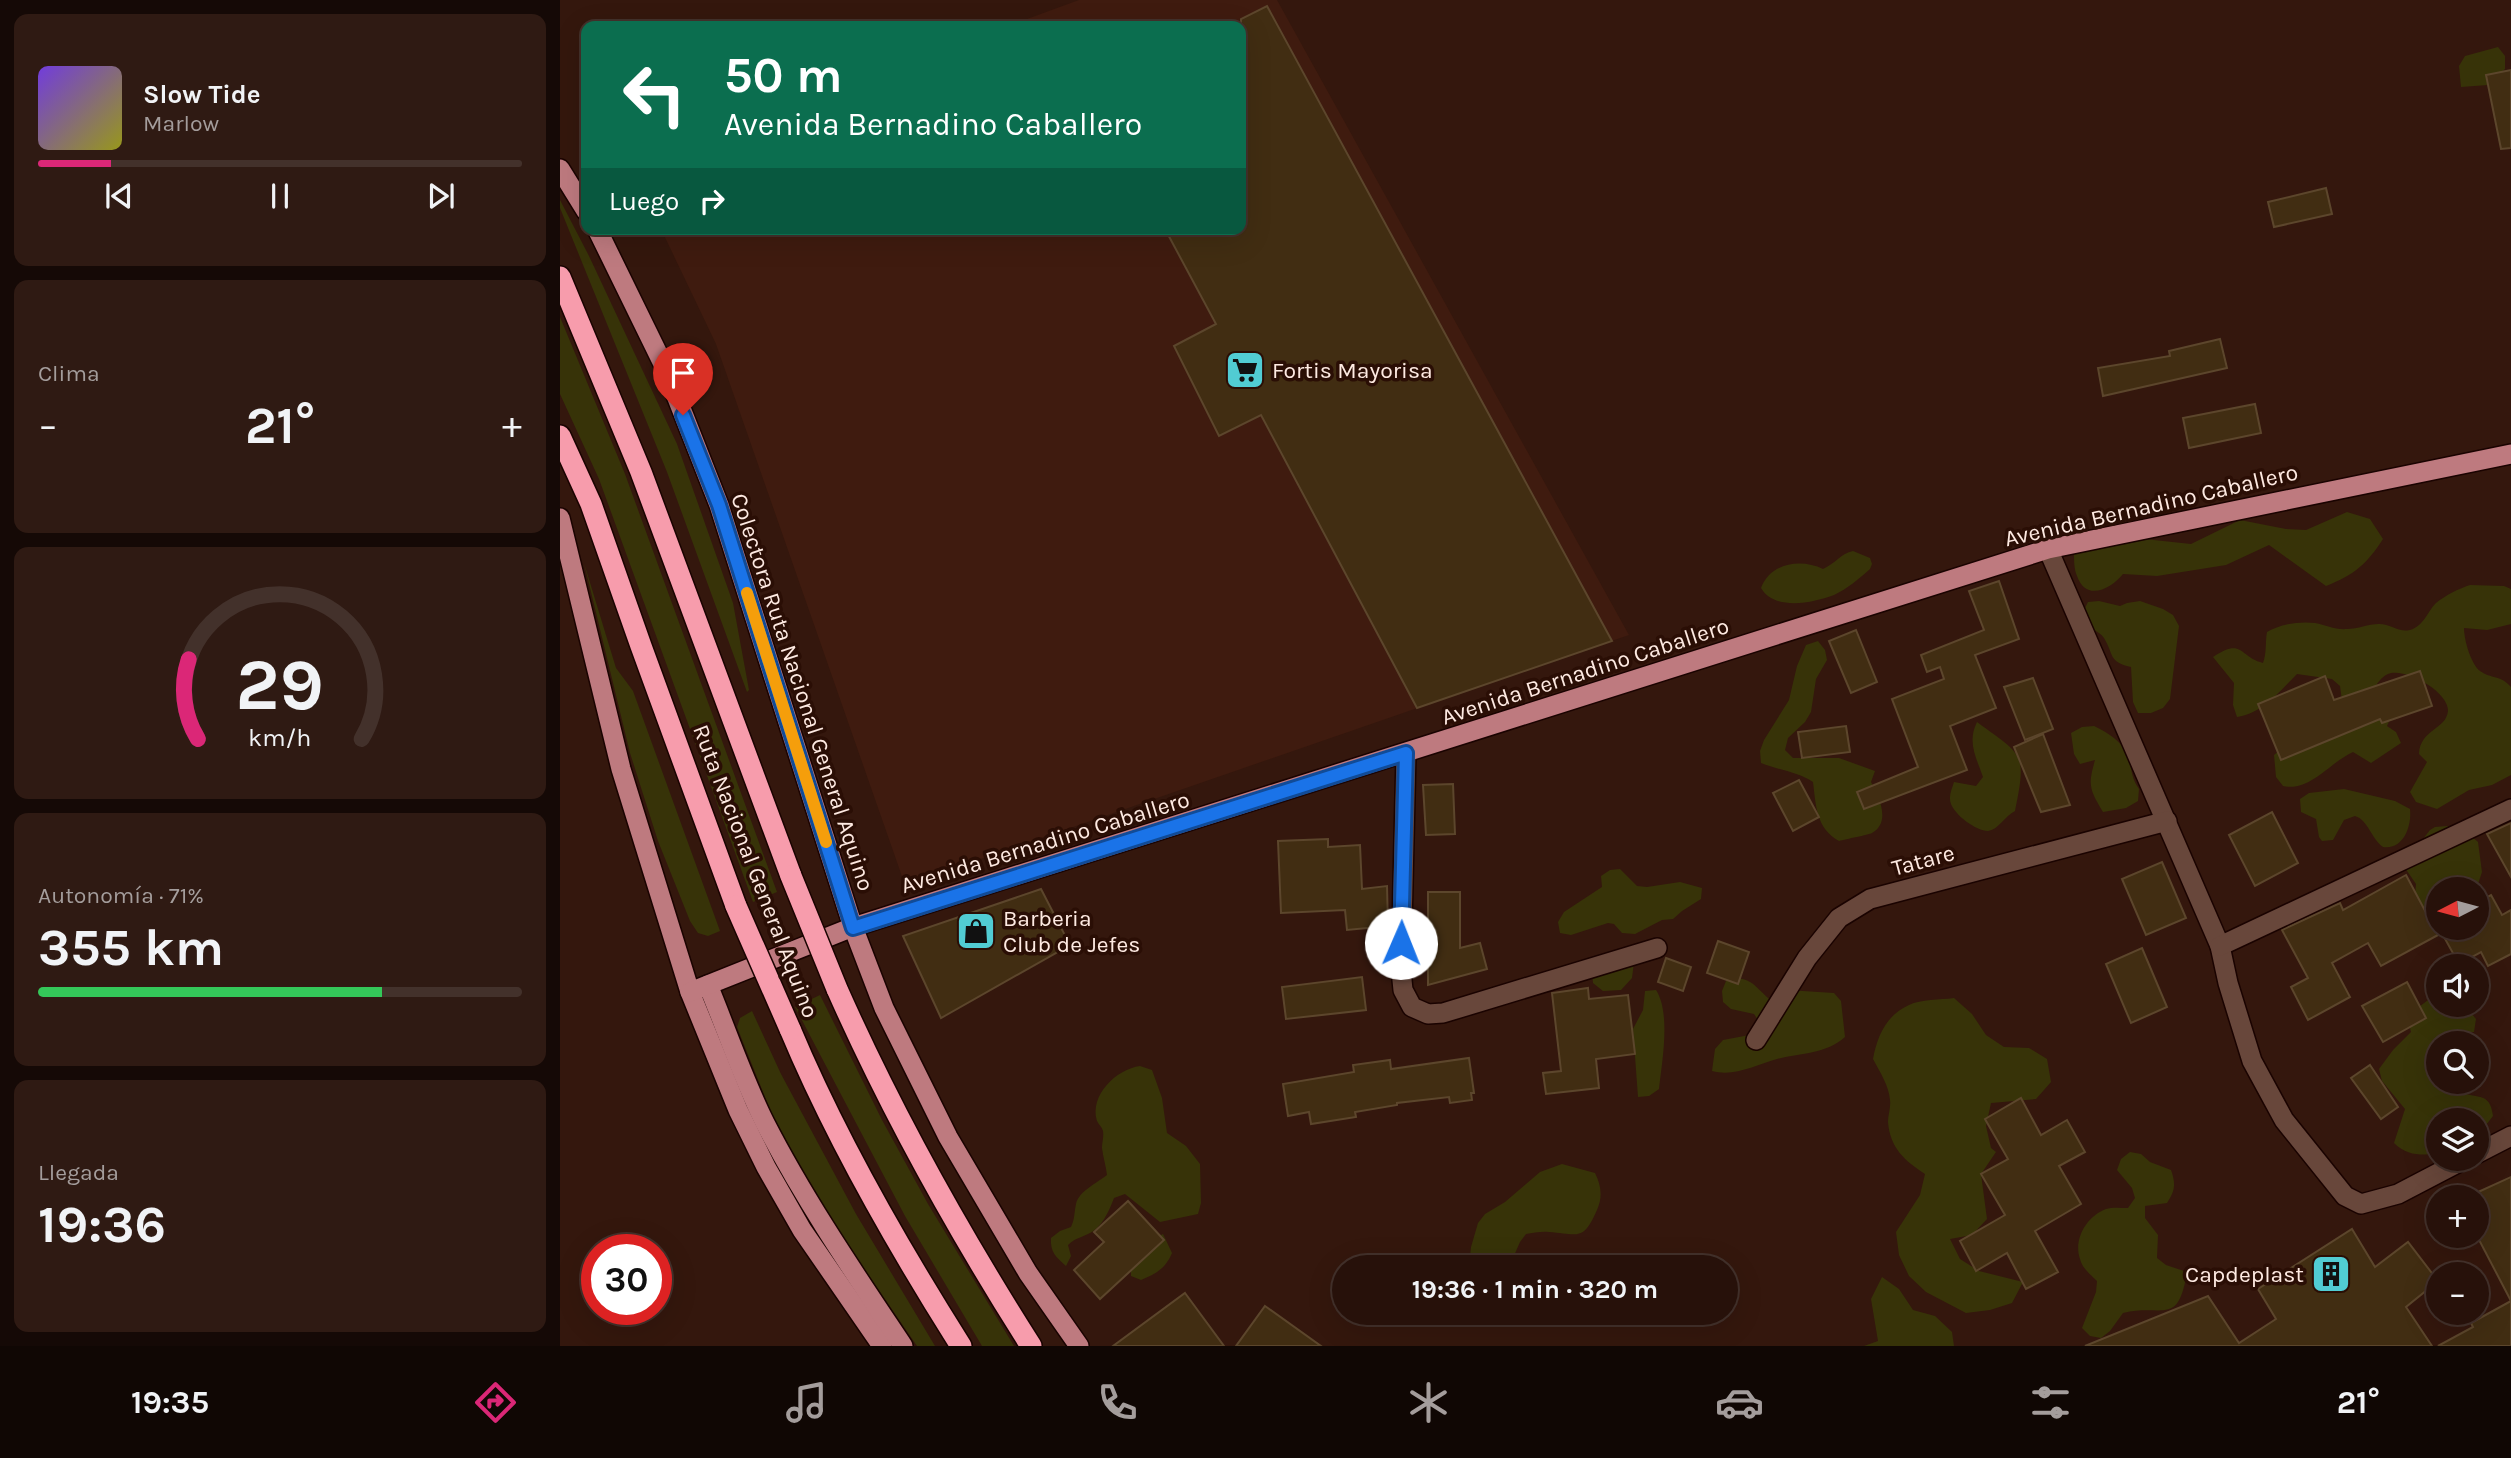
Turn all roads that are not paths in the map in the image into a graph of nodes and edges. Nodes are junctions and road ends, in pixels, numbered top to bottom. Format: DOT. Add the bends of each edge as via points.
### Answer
graph roads {
  1 [pos="560,169"];
  2 [pos="581,203"];
  3 [pos="600,235"];
  4 [pos="560,277"];
  5 [pos="560,436"];
  6 [pos="2511,454"];
  7 [pos="560,518"];
  8 [pos="2048,549"];
  9 [pos="1406,753"];
  10 [pos="2511,809"];
  11 [pos="2167,821"];
  12 [pos="853,928"];
  13 [pos="2220,946"];
  14 [pos="1657,947"];
  15 [pos="699,988"];
  16 [pos="1756,1040"];
  17 [pos="2511,1136"];
  18 [pos="2489,1147"];
  19 [pos="2442,1171"];
  20 [pos="882,1346"];
  21 [pos="903,1346"];
  22 [pos="961,1346"];
  23 [pos="1031,1346"];
  24 [pos="1079,1346"];
  1 -- 2 [label="main road"];
  3 -- 12 [label="main road, Colectora Ruta Nacional General Aquino" via="666,370 719,505"];
  4 -- 23 [label="highway, Ruta Nacional General Aquino, bridge" via="641,472 837,989 890,1104 981,1268"];
  5 -- 22 [label="highway, Ruta Nacional General Aquino, bridge" via="591,504 736,906 855,1164"];
  6 -- 8 [label="main road, Avenida Bernadino Caballero"];
  7 -- 15 [label="main road" via="621,769"];
  8 -- 9 [label="main road, Avenida Bernadino Caballero"];
  8 -- 11 [label="street"];
  9 -- 12 [label="main road, Avenida Bernadino Caballero"];
  9 -- 14 [label="street" via="1401,970 1403,990 1412,1007 1428,1014 1443,1013"];
  10 -- 13 [label="street"];
  11 -- 13 [label="street"];
  11 -- 16 [label="street, Tatare" via="1870,899 1839,918 1807,958"];
  12 -- 15 [label="main road, Avenida Bernadino Caballero"];
  12 -- 24 [label="main road, Colectora Ruta Nacional General Aquino" via="884,1008 948,1137 1028,1273"];
  13 -- 19 [label="street" via="2252,1061 2284,1120 2344,1196 2361,1204 2398,1194"];
  15 -- 20 [label="main road" via="733,1097 766,1167 802,1230"];
  15 -- 21 [label="main road" via="787,1164"];
  17 -- 18 [label="street"];
}
